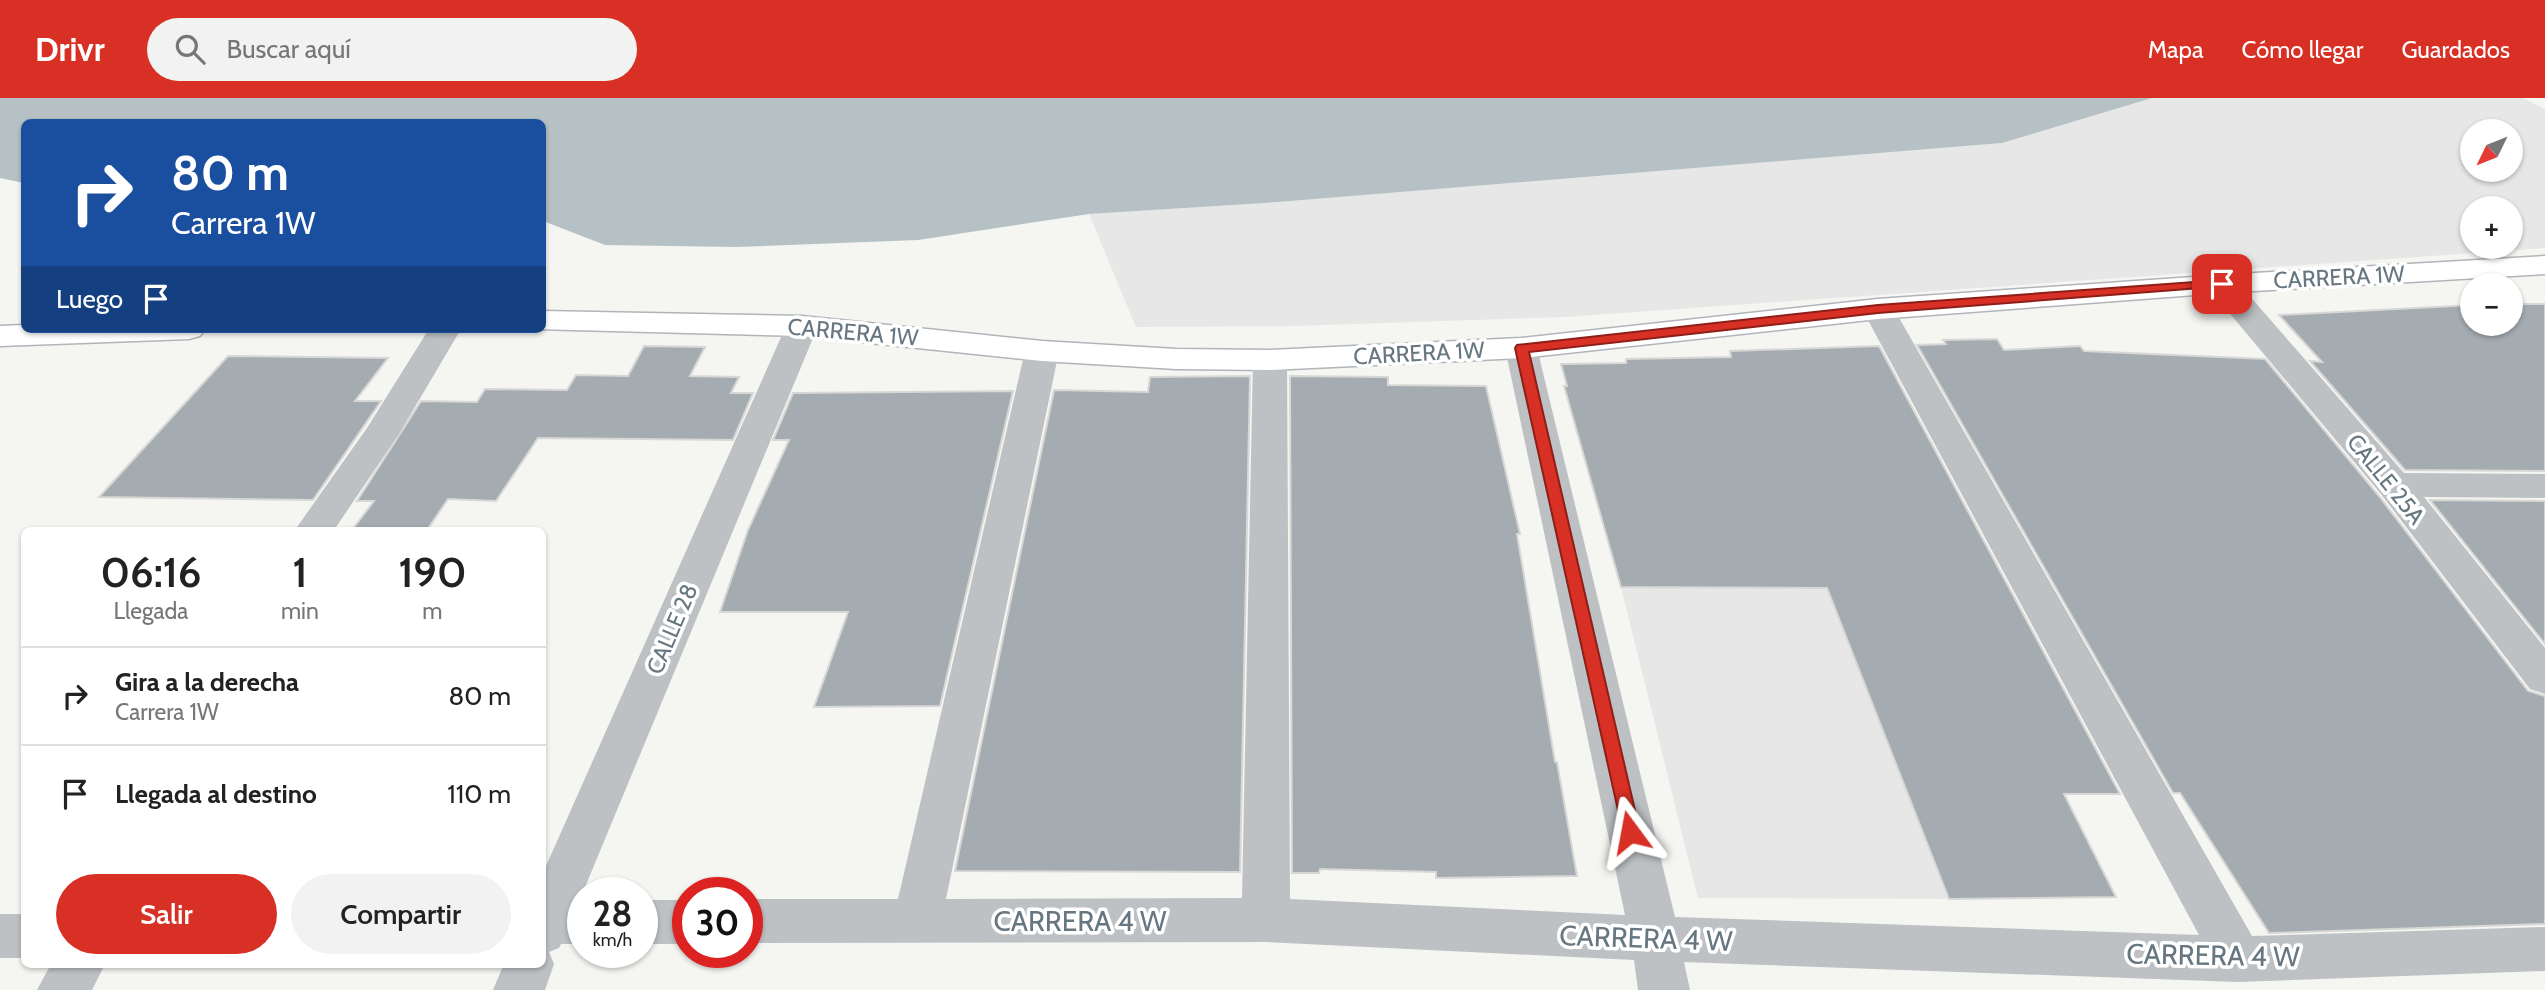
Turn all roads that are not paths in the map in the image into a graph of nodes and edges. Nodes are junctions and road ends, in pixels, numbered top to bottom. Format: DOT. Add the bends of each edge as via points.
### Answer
graph roads {
  1 [pos="2545,265"];
  2 [pos="2222,284"];
  3 [pos="1878,309"];
  4 [pos="546,321"];
  5 [pos="802,326"];
  6 [pos="81,333"];
  7 [pos="443,333"];
  8 [pos="0,336"];
  9 [pos="1521,348"];
  10 [pos="1042,351"];
  11 [pos="1270,360"];
  12 [pos="2394,485"];
  13 [pos="2545,486"];
  14 [pos="316,527"];
  15 [pos="2545,678"];
  16 [pos="1266,920"];
  17 [pos="918,921"];
  18 [pos="763,922"];
  19 [pos="549,932"];
  20 [pos="0,936"];
  21 [pos="21,936"];
  22 [pos="1655,939"];
  23 [pos="2545,949"];
  24 [pos="2238,959"];
  25 [pos="77,968"];
  26 [pos="530,968"];
  27 [pos="62,990"];
  28 [pos="519,990"];
  29 [pos="1664,990"];
  1 -- 2 [label="street, CARRERA 1W"];
  2 -- 3 [label="street, CARRERA 1W"];
  2 -- 12 [label="street, CALLE 25A"];
  3 -- 9 [label="street, CARRERA 1W"];
  3 -- 24 [label="street"];
  4 -- 5 [label="street, CARRERA 1W"];
  5 -- 10 [label="street, CARRERA 1W"];
  5 -- 19 [label="street, CALLE 28"];
  6 -- 8 [label="street"];
  7 -- 14 [label="street" via="381,434"];
  9 -- 11 [label="street, CARRERA 1W"];
  9 -- 22 [label="street"];
  10 -- 11 [label="street, CARRERA 1W"];
  10 -- 17 [label="street"];
  11 -- 16 [label="street"];
  12 -- 13 [label="street"];
  12 -- 15 [label="street, CALLE 25A"];
  16 -- 17 [label="street, CARRERA 4 W"];
  16 -- 22 [label="street, CARRERA 4 W"];
  17 -- 18 [label="street, CARRERA 4 W"];
  20 -- 21 [label="street"];
  22 -- 24 [label="street, CARRERA 4 W"];
  22 -- 29 [label="street"];
  23 -- 24 [label="street, CARRERA 4 W"];
  25 -- 27 [label="street"];
  26 -- 28 [label="street, CALLE 28"];
}
